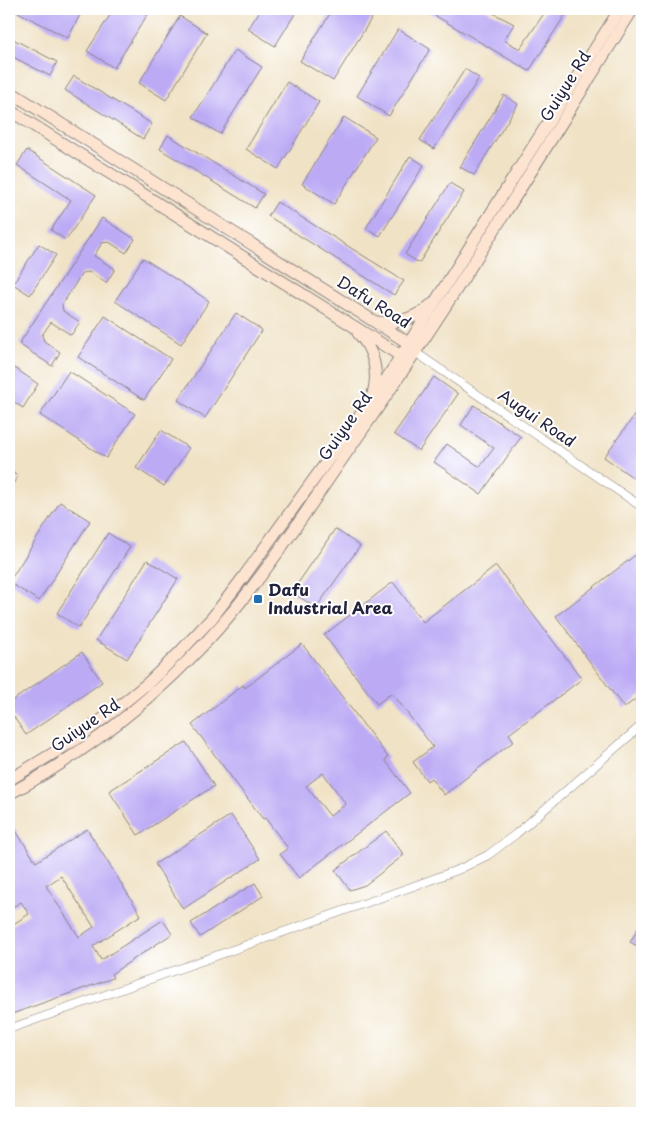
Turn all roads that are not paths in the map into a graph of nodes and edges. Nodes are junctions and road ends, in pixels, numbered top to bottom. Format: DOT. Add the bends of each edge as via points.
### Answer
graph roads {
  1 [pos="620,9"];
  2 [pos="633,9"];
  3 [pos="9,92"];
  4 [pos="9,110"];
  5 [pos="334,296"];
  6 [pos="440,297"];
  7 [pos="326,309"];
  8 [pos="374,321"];
  9 [pos="350,324"];
  10 [pos="412,348"];
  11 [pos="401,356"];
  12 [pos="371,401"];
  13 [pos="642,507"];
  14 [pos="642,725"];
  15 [pos="9,780"];
  16 [pos="9,794"];
  17 [pos="9,1029"];
  1 -- 6 [label="main road, Guiyue Rd"];
  2 -- 10 [label="main road, Guiyue Rd"];
  3 -- 5 [label="main road, Dafu Road"];
  4 -- 7 [label="main road, Dafu Road"];
  5 -- 7 [label="main road"];
  5 -- 8 [label="main road, Dafu Road"];
  6 -- 8 [label="main road" via="409,319 387,323"];
  6 -- 10 [label="main road, Guiyue Rd"];
  7 -- 9 [label="main road, Dafu Road"];
  8 -- 10 [label="main road, Dafu Road"];
  9 -- 11 [label="main road, Dafu Road"];
  9 -- 12 [label="main road" via="373,358 376,372"];
  10 -- 11 [label="main road, Dafu Road"];
  10 -- 13 [label="street, Augui Road"];
  10 -- 16 [label="main road, Guiyue Rd" via="268,565 207,641 172,677 102,736"];
  11 -- 12 [label="main road, Guiyue Rd"];
  12 -- 15 [label="main road, Guiyue Rd" via="242,579 178,654 109,715"];
  14 -- 17 [label="street" via="516,834 488,855 460,869"];
}
